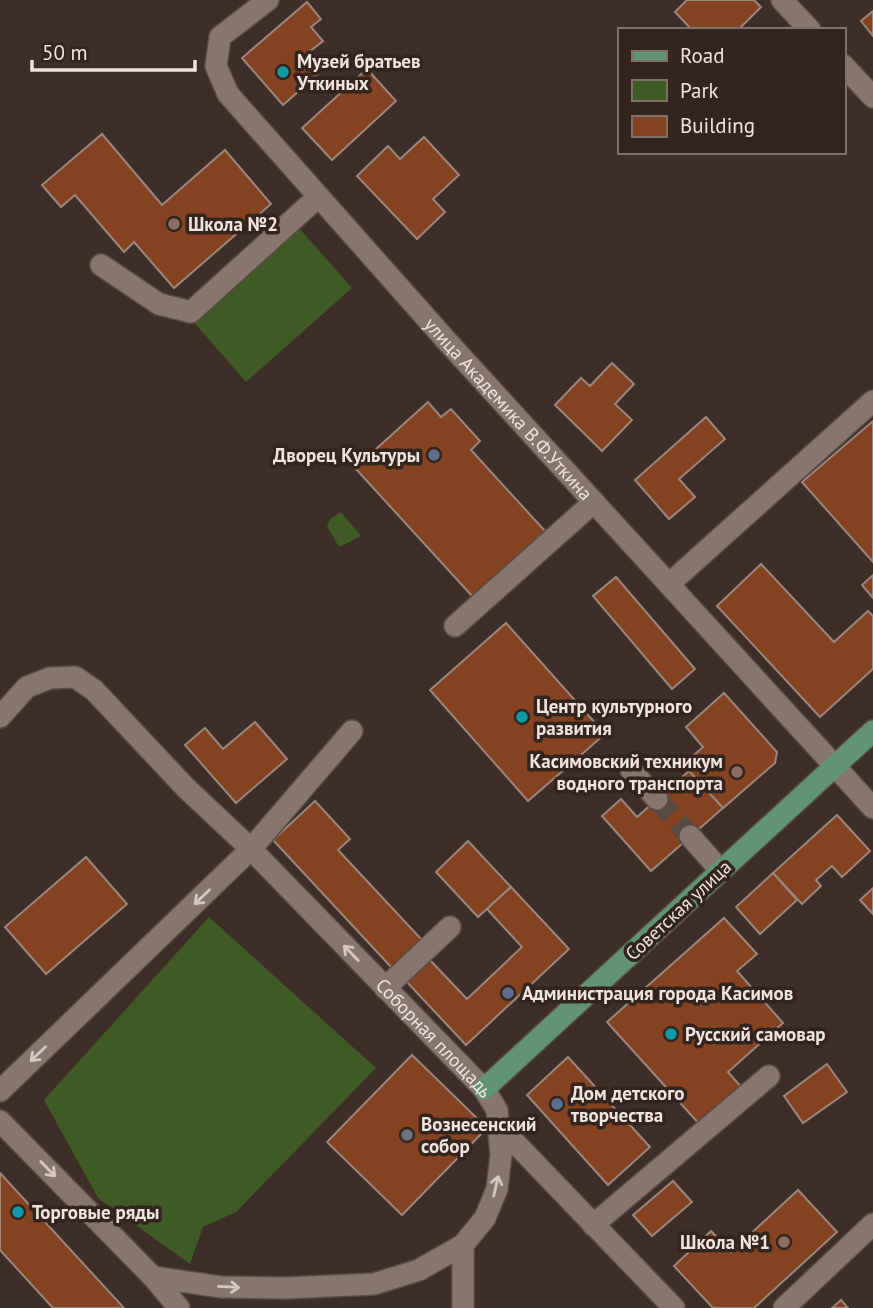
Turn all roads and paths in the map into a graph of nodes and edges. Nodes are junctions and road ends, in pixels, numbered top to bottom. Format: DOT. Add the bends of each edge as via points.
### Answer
graph roads {
  1 [pos="268,0"];
  2 [pos="782,0"];
  3 [pos="808,28"];
  4 [pos="845,67"];
  5 [pos="873,97"];
  6 [pos="318,197"];
  7 [pos="101,265"];
  8 [pos="873,401"];
  9 [pos="594,502"];
  10 [pos="669,584"];
  11 [pos="455,626"];
  12 [pos="0,717"];
  13 [pos="352,731"];
  14 [pos="873,731"];
  15 [pos="835,766"];
  16 [pos="631,770"];
  17 [pos="657,799"];
  18 [pos="873,808"];
  19 [pos="690,836"];
  20 [pos="251,849"];
  21 [pos="720,870"];
  22 [pos="450,927"];
  23 [pos="385,988"];
  24 [pos="769,1076"];
  25 [pos="484,1089"];
  26 [pos="0,1091"];
  27 [pos="0,1121"];
  28 [pos="499,1126"];
  29 [pos="873,1224"];
  30 [pos="593,1225"];
  31 [pos="463,1245"];
  32 [pos="153,1277"];
  33 [pos="179,1308"];
  34 [pos="463,1308"];
  35 [pos="674,1308"];
  36 [pos="784,1308"];
  1 -- 6 [label="street, улица Академика В.Ф.Уткина" via="220,37 216,66 228,94"];
  2 -- 3 [label="street"];
  4 -- 5 [label="street"];
  6 -- 7 [label="street" via="191,312 159,304"];
  6 -- 9 [label="street, улица Академика В.Ф.Уткина"];
  8 -- 10 [label="street"];
  9 -- 10 [label="street, улица Академика В.Ф.Уткина"];
  9 -- 11 [label="street"];
  10 -- 15 [label="street, улица Академика В.Ф.Уткина"];
  12 -- 20 [label="street, Соборная площадь" via="27,687 50,678 75,677 94,690"];
  13 -- 20 [label="street"];
  14 -- 15 [label="main road, Советская улица"];
  15 -- 18 [label="street, улица Академика В.Ф.Уткина"];
  15 -- 21 [label="main road, Советская улица"];
  16 -- 17 [label="street"];
  19 -- 21 [label="street"];
  23 -- 20 [label="street, Соборная площадь, one-way"];
  20 -- 26 [label="street, one-way"];
  21 -- 25 [label="main road, Советская улица"];
  22 -- 23 [label="street"];
  23 -- 25 [label="street, Соборная площадь"];
  24 -- 30 [label="street"];
  25 -- 28 [label="street, Соборная площадь" via="497,1110"];
  27 -- 32 [label="street, one-way"];
  28 -- 30 [label="street"];
  31 -- 28 [label="street, Соборная площадь, one-way" via="485,1218 497,1189"];
  29 -- 36 [label="street"];
  30 -- 35 [label="street"];
  32 -- 31 [label="street, Соборная площадь, one-way" via="220,1287 374,1284 419,1270"];
  31 -- 34 [label="street"];
  32 -- 33 [label="street"];
}
